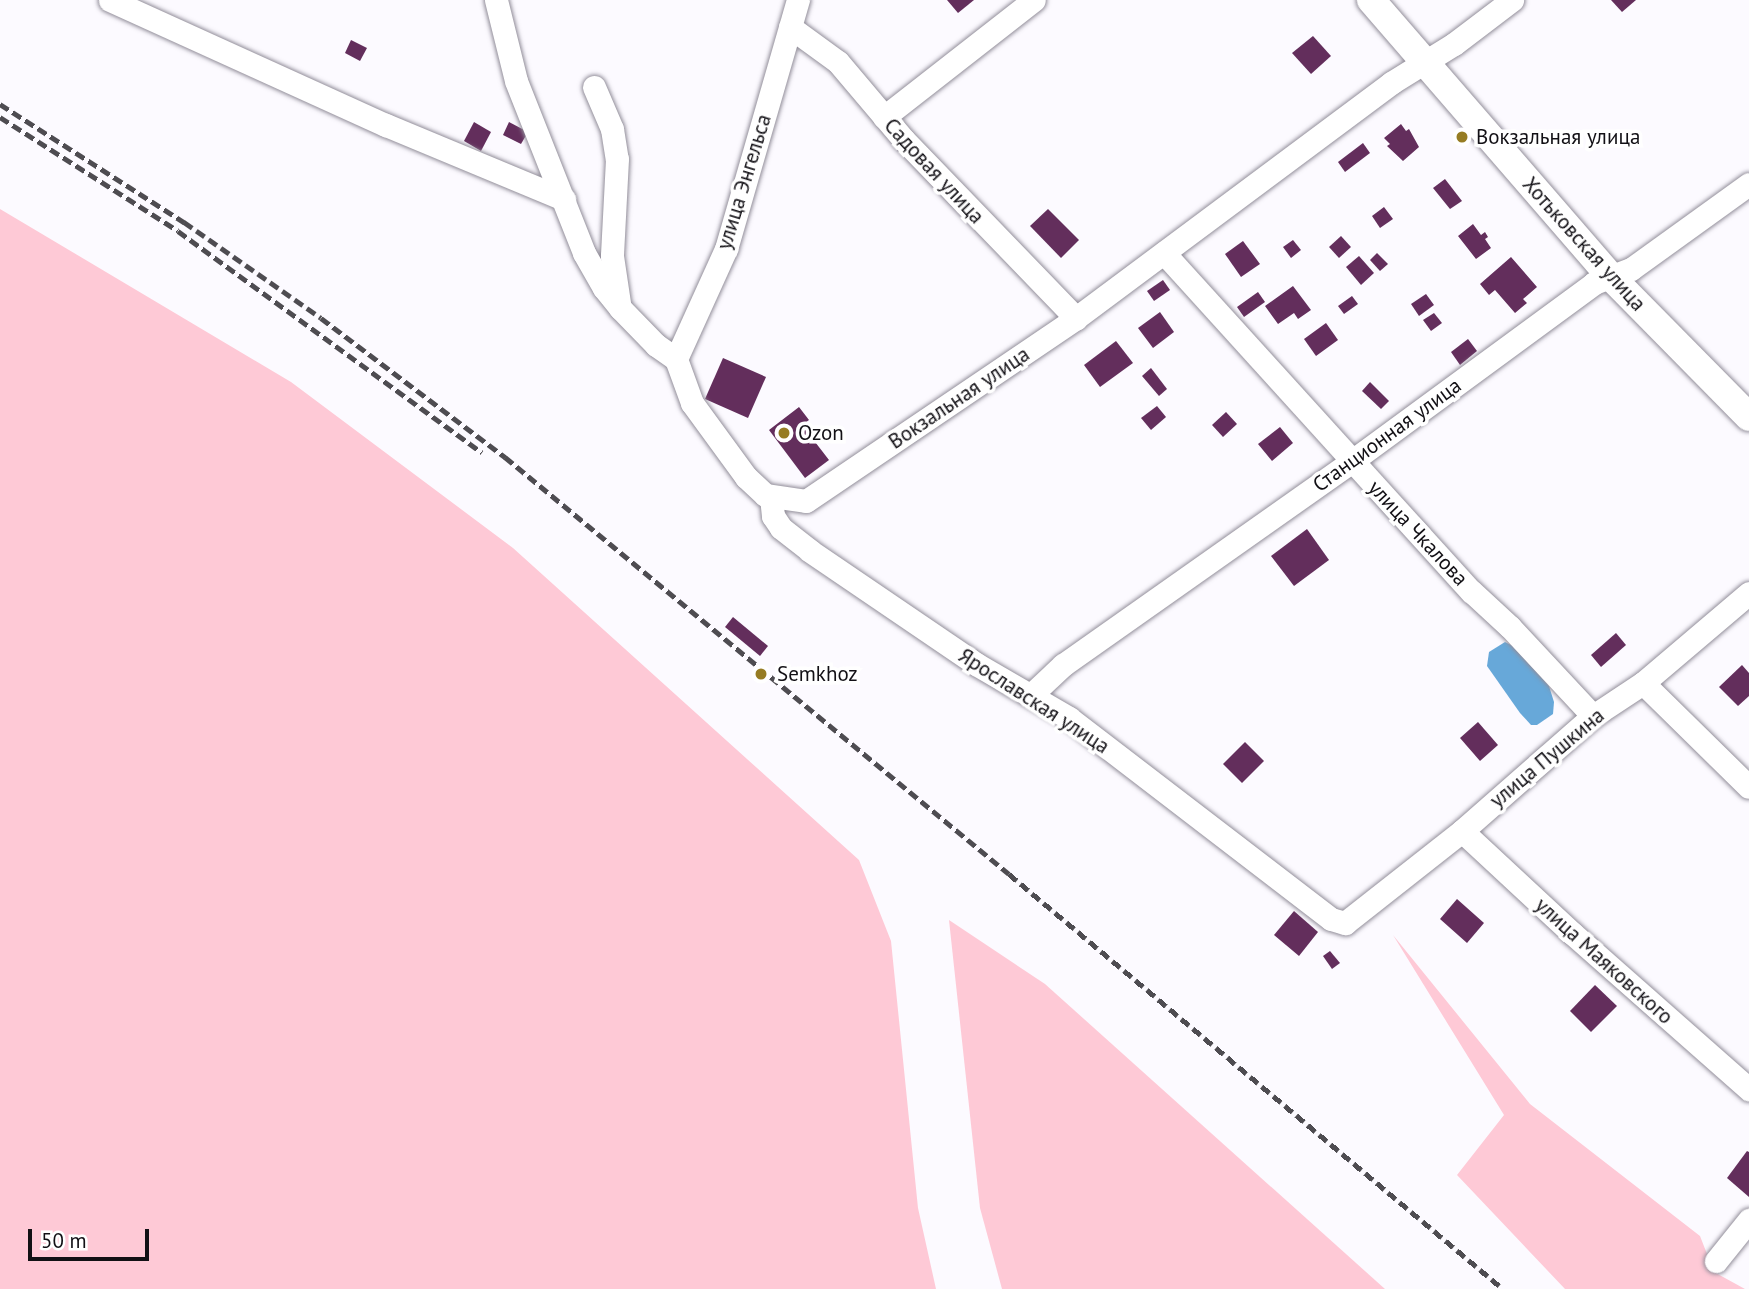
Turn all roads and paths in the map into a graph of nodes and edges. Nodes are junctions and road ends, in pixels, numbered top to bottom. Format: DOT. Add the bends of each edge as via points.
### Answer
graph roads {
  1 [pos="110,0"];
  2 [pos="496,0"];
  3 [pos="776,0"];
  4 [pos="1034,0"];
  5 [pos="1371,0"];
  6 [pos="1512,0"];
  7 [pos="794,15"];
  8 [pos="1423,61"];
  9 [pos="594,87"];
  10 [pos="884,117"];
  11 [pos="1749,184"];
  12 [pos="564,199"];
  13 [pos="1164,253"];
  14 [pos="1612,278"];
  15 [pos="620,308"];
  16 [pos="1076,318"];
  17 [pos="676,359"];
  18 [pos="1749,417"];
  19 [pos="1352,461"];
  20 [pos="771,497"];
  21 [pos="1749,593"];
  22 [pos="1643,683"];
  23 [pos="1031,695"];
  24 [pos="1594,716"];
  25 [pos="1749,787"];
  26 [pos="1462,831"];
  27 [pos="1345,923"];
  28 [pos="1749,1089"];
  29 [pos="1749,1220"];
  30 [pos="1716,1261"];
  1 -- 12 [label="street" via="386,125"];
  2 -- 12 [label="street" via="516,81"];
  3 -- 7 [label="street, Садовая улица"];
  4 -- 10 [label="street"];
  5 -- 8 [label="main road, Хотьковская улица"];
  6 -- 8 [label="street, Вокзальная улица" via="1454,44"];
  7 -- 10 [label="street, Садовая улица"];
  7 -- 17 [label="street, улица Энгельса" via="726,249"];
  8 -- 13 [label="street, Вокзальная улица"];
  8 -- 14 [label="main road, Хотьковская улица"];
  9 -- 15 [label="street" via="612,129 617,159 612,256"];
  10 -- 16 [label="street, Садовая улица"];
  11 -- 14 [label="street, Станционная улица" via="1631,270"];
  12 -- 15 [label="street" via="584,253"];
  13 -- 16 [label="street, Вокзальная улица"];
  13 -- 19 [label="street, улица Чкалова"];
  14 -- 18 [label="main road, Хотьковская улица"];
  14 -- 19 [label="street, Станционная улица" via="1594,283"];
  15 -- 17 [label="street"];
  16 -- 20 [label="street, Вокзальная улица" via="806,501"];
  17 -- 20 [label="street" via="692,403 746,477"];
  19 -- 23 [label="street, Станционная улица" via="1063,666"];
  19 -- 24 [label="street, улица Чкалова"];
  20 -- 23 [label="street, Ярославская улица" via="780,528 810,551 976,664"];
  21 -- 22 [label="street, улица Пушкина"];
  22 -- 24 [label="street, улица Пушкина"];
  22 -- 25 [label="street"];
  23 -- 27 [label="street, Ярославская улица" via="1069,719 1331,919"];
  24 -- 26 [label="street, улица Пушкина"];
  26 -- 27 [label="street, улица Пушкина"];
  26 -- 28 [label="street, улица Маяковского"];
  29 -- 30 [label="street"];
}
